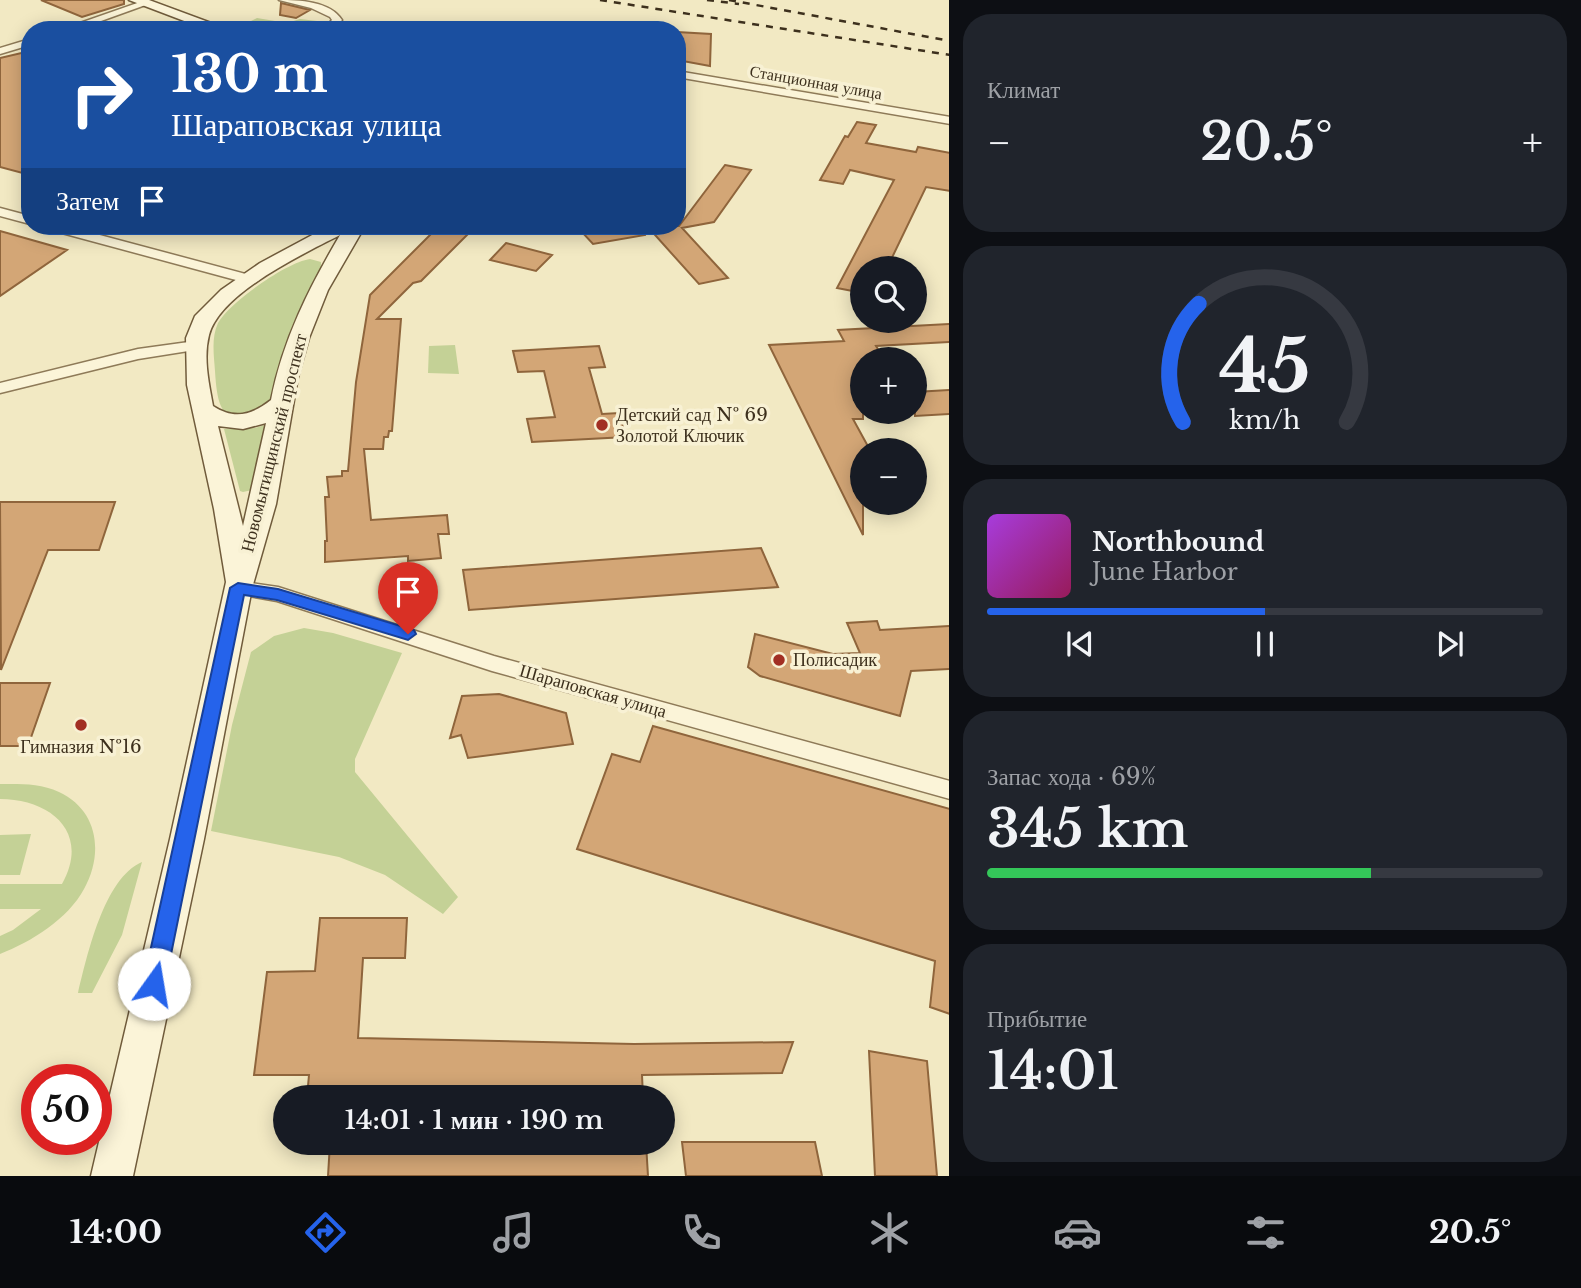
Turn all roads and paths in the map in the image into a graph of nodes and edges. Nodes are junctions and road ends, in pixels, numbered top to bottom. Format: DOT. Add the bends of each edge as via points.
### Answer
graph roads {
  1 [pos="284,0"];
  2 [pos="141,2"];
  3 [pos="89,21"];
  4 [pos="197,21"];
  5 [pos="334,21"];
  6 [pos="21,44"];
  7 [pos="0,51"];
  8 [pos="686,76"];
  9 [pos="949,121"];
  10 [pos="0,212"];
  11 [pos="21,218"];
  12 [pos="85,235"];
  13 [pos="328,235"];
  14 [pos="349,235"];
  15 [pos="282,260"];
  16 [pos="331,264"];
  17 [pos="252,280"];
  18 [pos="196,346"];
  19 [pos="0,388"];
  20 [pos="282,403"];
  21 [pos="203,409"];
  22 [pos="238,588"];
  23 [pos="949,790"];
  24 [pos="112,1176"];
  1 -- 5 [label="street" via="322,9 337,18"];
  2 -- 3 [label="street"];
  2 -- 4 [label="main road"];
  6 -- 7 [label="street"];
  8 -- 9 [label="street, Станционная улица"];
  10 -- 11 [label="street"];
  12 -- 17 [label="street"];
  13 -- 15 [label="main road, Новомытищинский проспект"];
  14 -- 16 [label="main road, Новомытищинский проспект"];
  15 -- 16 [label="main road" via="309,255 326,258"];
  15 -- 17 [label="main road, Новомытищинский проспект"];
  16 -- 20 [label="main road, Новомытищинский проспект" via="298,338"];
  17 -- 18 [label="main road, Новомытищинский проспект" via="208,313"];
  18 -- 19 [label="street" via="138,354"];
  18 -- 21 [label="main road, Новомытищинский проспект"];
  20 -- 21 [label="main road" via="260,418 244,422 219,421"];
  20 -- 22 [label="main road, Новомытищинский проспект" via="263,504"];
  21 -- 22 [label="main road, Новомытищинский проспект" via="227,510"];
  22 -- 23 [label="street, Шараповская улица" via="278,594 492,663"];
  22 -- 24 [label="main road, Новомытищинский проспект"];
}
